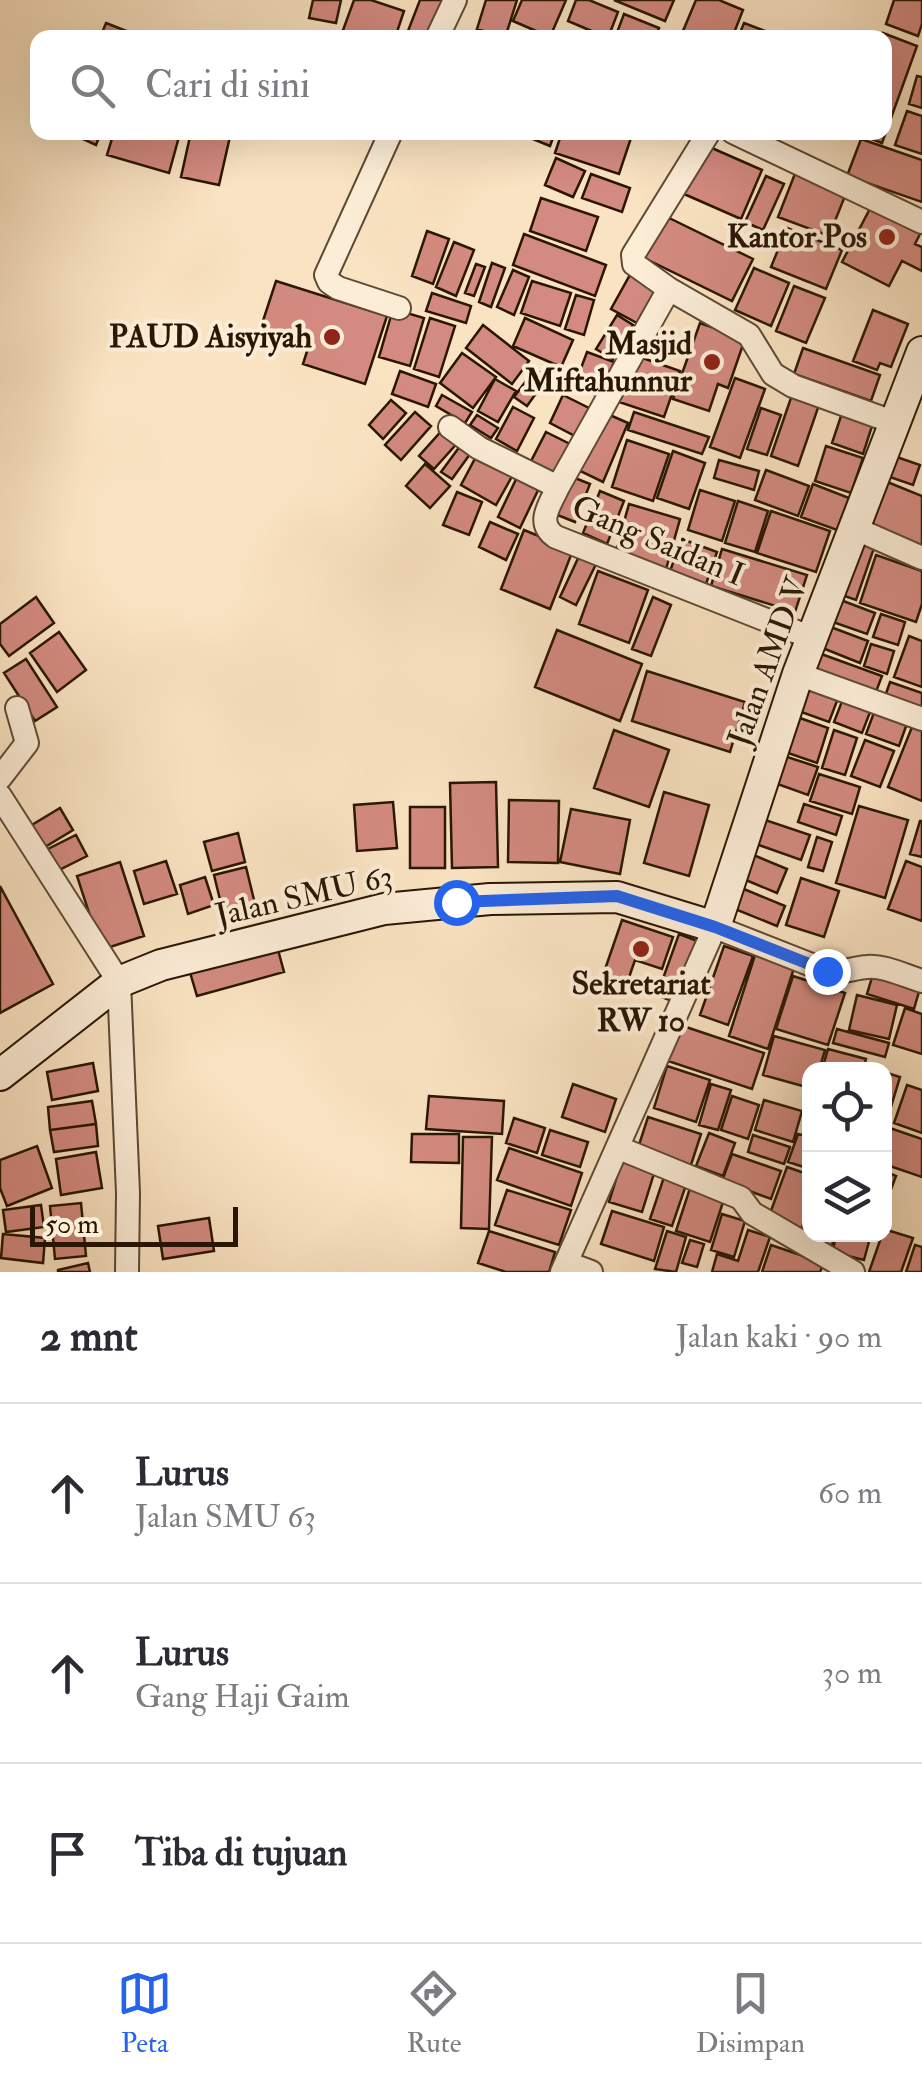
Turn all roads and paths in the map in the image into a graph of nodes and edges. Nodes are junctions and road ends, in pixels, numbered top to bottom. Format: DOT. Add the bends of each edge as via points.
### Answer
graph roads {
  1 [pos="455,0"];
  2 [pos="441,30"];
  3 [pos="387,140"];
  4 [pos="704,140"];
  5 [pos="751,140"];
  6 [pos="922,222"];
  7 [pos="669,289"];
  8 [pos="399,308"];
  9 [pos="922,352"];
  10 [pos="893,422"];
  11 [pos="450,427"];
  12 [pos="558,487"];
  13 [pos="854,528"];
  14 [pos="922,558"];
  15 [pos="812,638"];
  16 [pos="798,674"];
  17 [pos="17,708"];
  18 [pos="922,720"];
  19 [pos="0,778"];
  20 [pos="0,796"];
  21 [pos="715,927"];
  22 [pos="922,981"];
  23 [pos="119,982"];
  24 [pos="0,1074"];
  25 [pos="620,1148"];
  26 [pos="565,1268"];
  27 [pos="127,1272"];
  28 [pos="591,1272"];
  29 [pos="853,1272"];
  1 -- 2 [label="street"];
  3 -- 8 [label="street" via="326,275 338,288"];
  4 -- 7 [label="street" via="633,256 634,264"];
  5 -- 6 [label="street"];
  7 -- 10 [label="street" via="750,334 772,374"];
  7 -- 12 [label="street"];
  9 -- 10 [label="street, Jalan AMD V"];
  10 -- 13 [label="street, Jalan AMD V"];
  11 -- 12 [label="street"];
  12 -- 15 [label="street, Gang Saidan I" via="544,519 556,537"];
  13 -- 14 [label="street"];
  13 -- 15 [label="street, Jalan AMD V"];
  15 -- 16 [label="street, Jalan AMD V"];
  16 -- 18 [label="street"];
  16 -- 21 [label="street, Jalan AMD V"];
  17 -- 19 [label="street" via="27,743"];
  20 -- 23 [label="street"];
  21 -- 22 [label="street" via="827,971 879,967"];
  21 -- 23 [label="street, Jalan SMU 63" via="617,896 490,899 384,909 161,965"];
  21 -- 25 [label="street"];
  23 -- 24 [label="street, Jalan SMU 63"];
  23 -- 27 [label="street"];
  25 -- 26 [label="street"];
  25 -- 29 [label="street" via="741,1198 767,1224"];
  26 -- 28 [label="street"];
}
